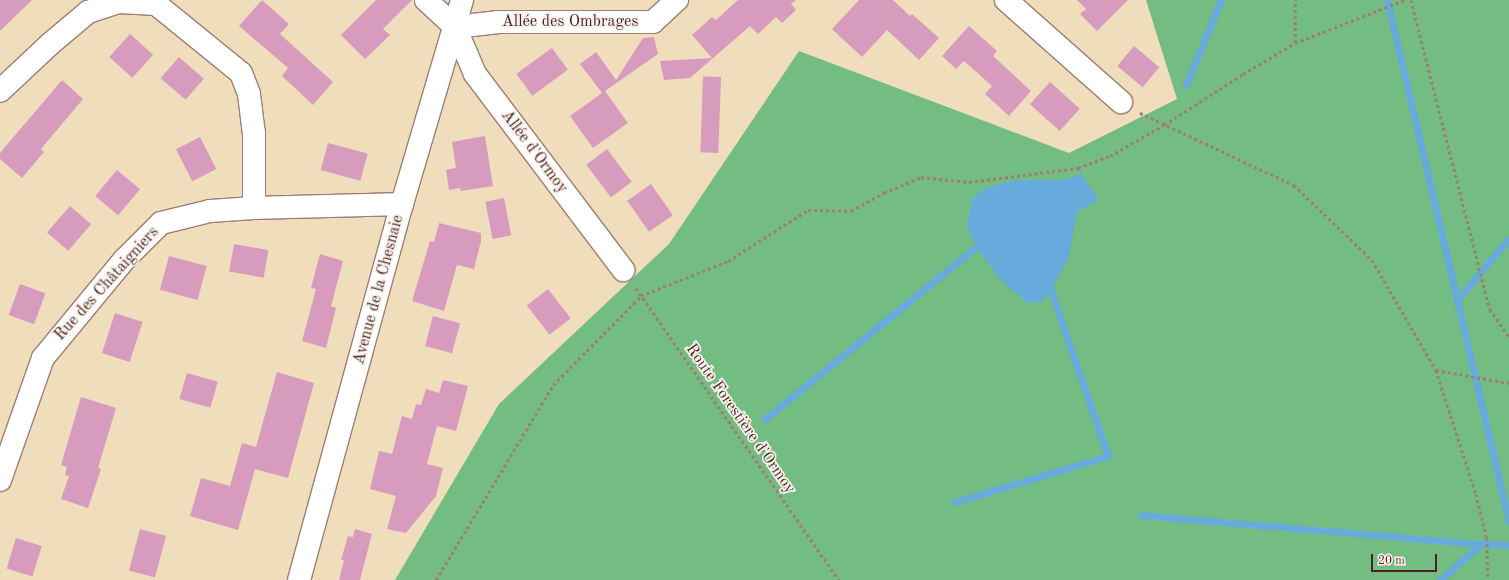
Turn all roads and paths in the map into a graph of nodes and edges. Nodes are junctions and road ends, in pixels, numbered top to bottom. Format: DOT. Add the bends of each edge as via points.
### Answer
graph roads {
  1 [pos="426,0"];
  2 [pos="462,0"];
  3 [pos="677,0"];
  4 [pos="1006,0"];
  5 [pos="1296,0"];
  6 [pos="1405,0"];
  7 [pos="1411,0"];
  8 [pos="455,27"];
  9 [pos="1295,43"];
  10 [pos="0,91"];
  11 [pos="1120,102"];
  12 [pos="1164,125"];
  13 [pos="402,204"];
  14 [pos="254,208"];
  15 [pos="623,270"];
  16 [pos="641,296"];
  17 [pos="1509,337"];
  18 [pos="1436,370"];
  19 [pos="1509,383"];
  20 [pos="0,480"];
  21 [pos="299,580"];
  22 [pos="436,580"];
  23 [pos="839,580"];
  24 [pos="1488,580"];
  1 -- 8 [label="street"];
  2 -- 8 [label="street, Avenue de la Chesnaie"];
  3 -- 8 [label="street, Allée des Ombrages" via="653,22 498,22"];
  4 -- 11 [label="street"];
  5 -- 9 [label="path"];
  6 -- 9 [label="path"];
  7 -- 17 [label="path" via="1490,309"];
  8 -- 13 [label="street, Avenue de la Chesnaie"];
  8 -- 15 [label="street, Allée d'Ormoy" via="475,74"];
  9 -- 12 [label="path"];
  10 -- 14 [label="street" via="88,12 118,2 156,4 241,73 249,94 254,132"];
  11 -- 12 [label="path"];
  12 -- 16 [label="path" via="1110,156 1078,168 969,182 921,177 851,211 808,210 728,261"];
  12 -- 18 [label="path" via="1294,185 1372,260"];
  13 -- 14 [label="street, Rue des Châtaigniers"];
  13 -- 21 [label="street, Avenue de la Chesnaie"];
  14 -- 20 [label="street, Rue des Châtaigniers" via="210,211 161,223 125,259 43,358"];
  15 -- 16 [label="path, Route Forestière d'Ormoy"];
  16 -- 22 [label="path" via="553,385"];
  16 -- 23 [label="path, Route Forestière d'Ormoy"];
  18 -- 19 [label="path"];
  18 -- 24 [label="path" via="1474,487 1486,538"];
}
